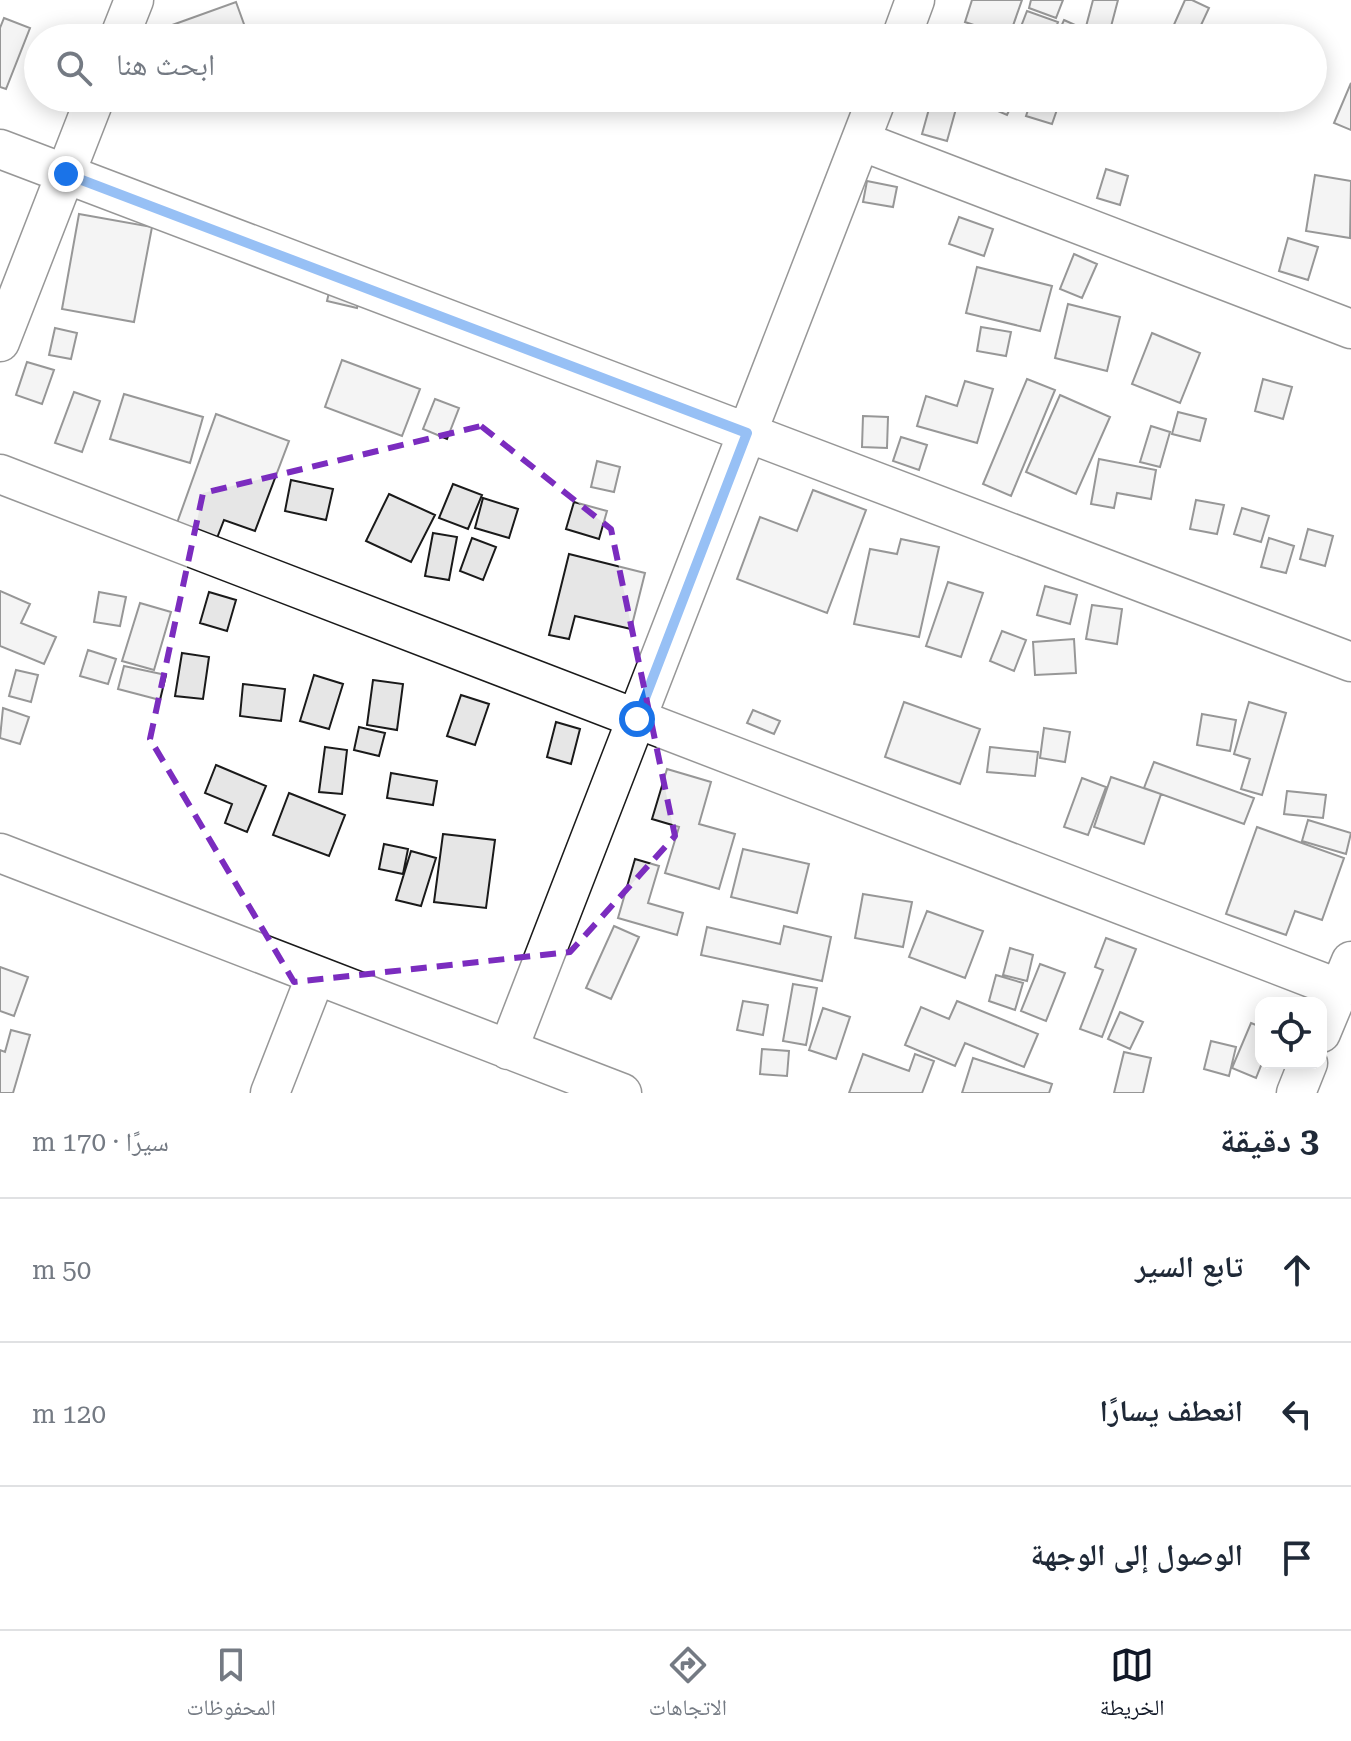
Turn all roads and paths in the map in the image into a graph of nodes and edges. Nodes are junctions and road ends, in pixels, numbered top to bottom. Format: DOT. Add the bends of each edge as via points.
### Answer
graph roads {
  1 [pos="134,0"];
  2 [pos="915,0"];
  3 [pos="125,24"];
  4 [pos="906,24"];
  5 [pos="90,112"];
  6 [pos="872,112"];
  7 [pos="861,141"];
  8 [pos="0,149"];
  9 [pos="66,174"];
  10 [pos="1351,329"];
  11 [pos="0,342"];
  12 [pos="747,433"];
  13 [pos="0,474"];
  14 [pos="1351,662"];
  15 [pos="637,719"];
  16 [pos="0,853"];
  17 [pos="316,975"];
  18 [pos="1345,975"];
  19 [pos="1327,1018"];
  20 [pos="508,1050"];
  21 [pos="1306,1069"];
  22 [pos="270,1093"];
  23 [pos="622,1093"];
  24 [pos="1296,1093"];
  1 -- 3 [label="street"];
  2 -- 4 [label="street"];
  5 -- 9 [label="street"];
  6 -- 7 [label="street"];
  7 -- 10 [label="street"];
  7 -- 12 [label="street"];
  8 -- 9 [label="street"];
  9 -- 11 [label="street"];
  9 -- 12 [label="street"];
  12 -- 14 [label="street"];
  12 -- 15 [label="street"];
  13 -- 15 [label="street"];
  15 -- 18 [label="street"];
  15 -- 20 [label="street"];
  16 -- 17 [label="street"];
  17 -- 20 [label="street"];
  17 -- 22 [label="street"];
  18 -- 19 [label="street"];
  20 -- 23 [label="street"];
  21 -- 24 [label="street"];
}
